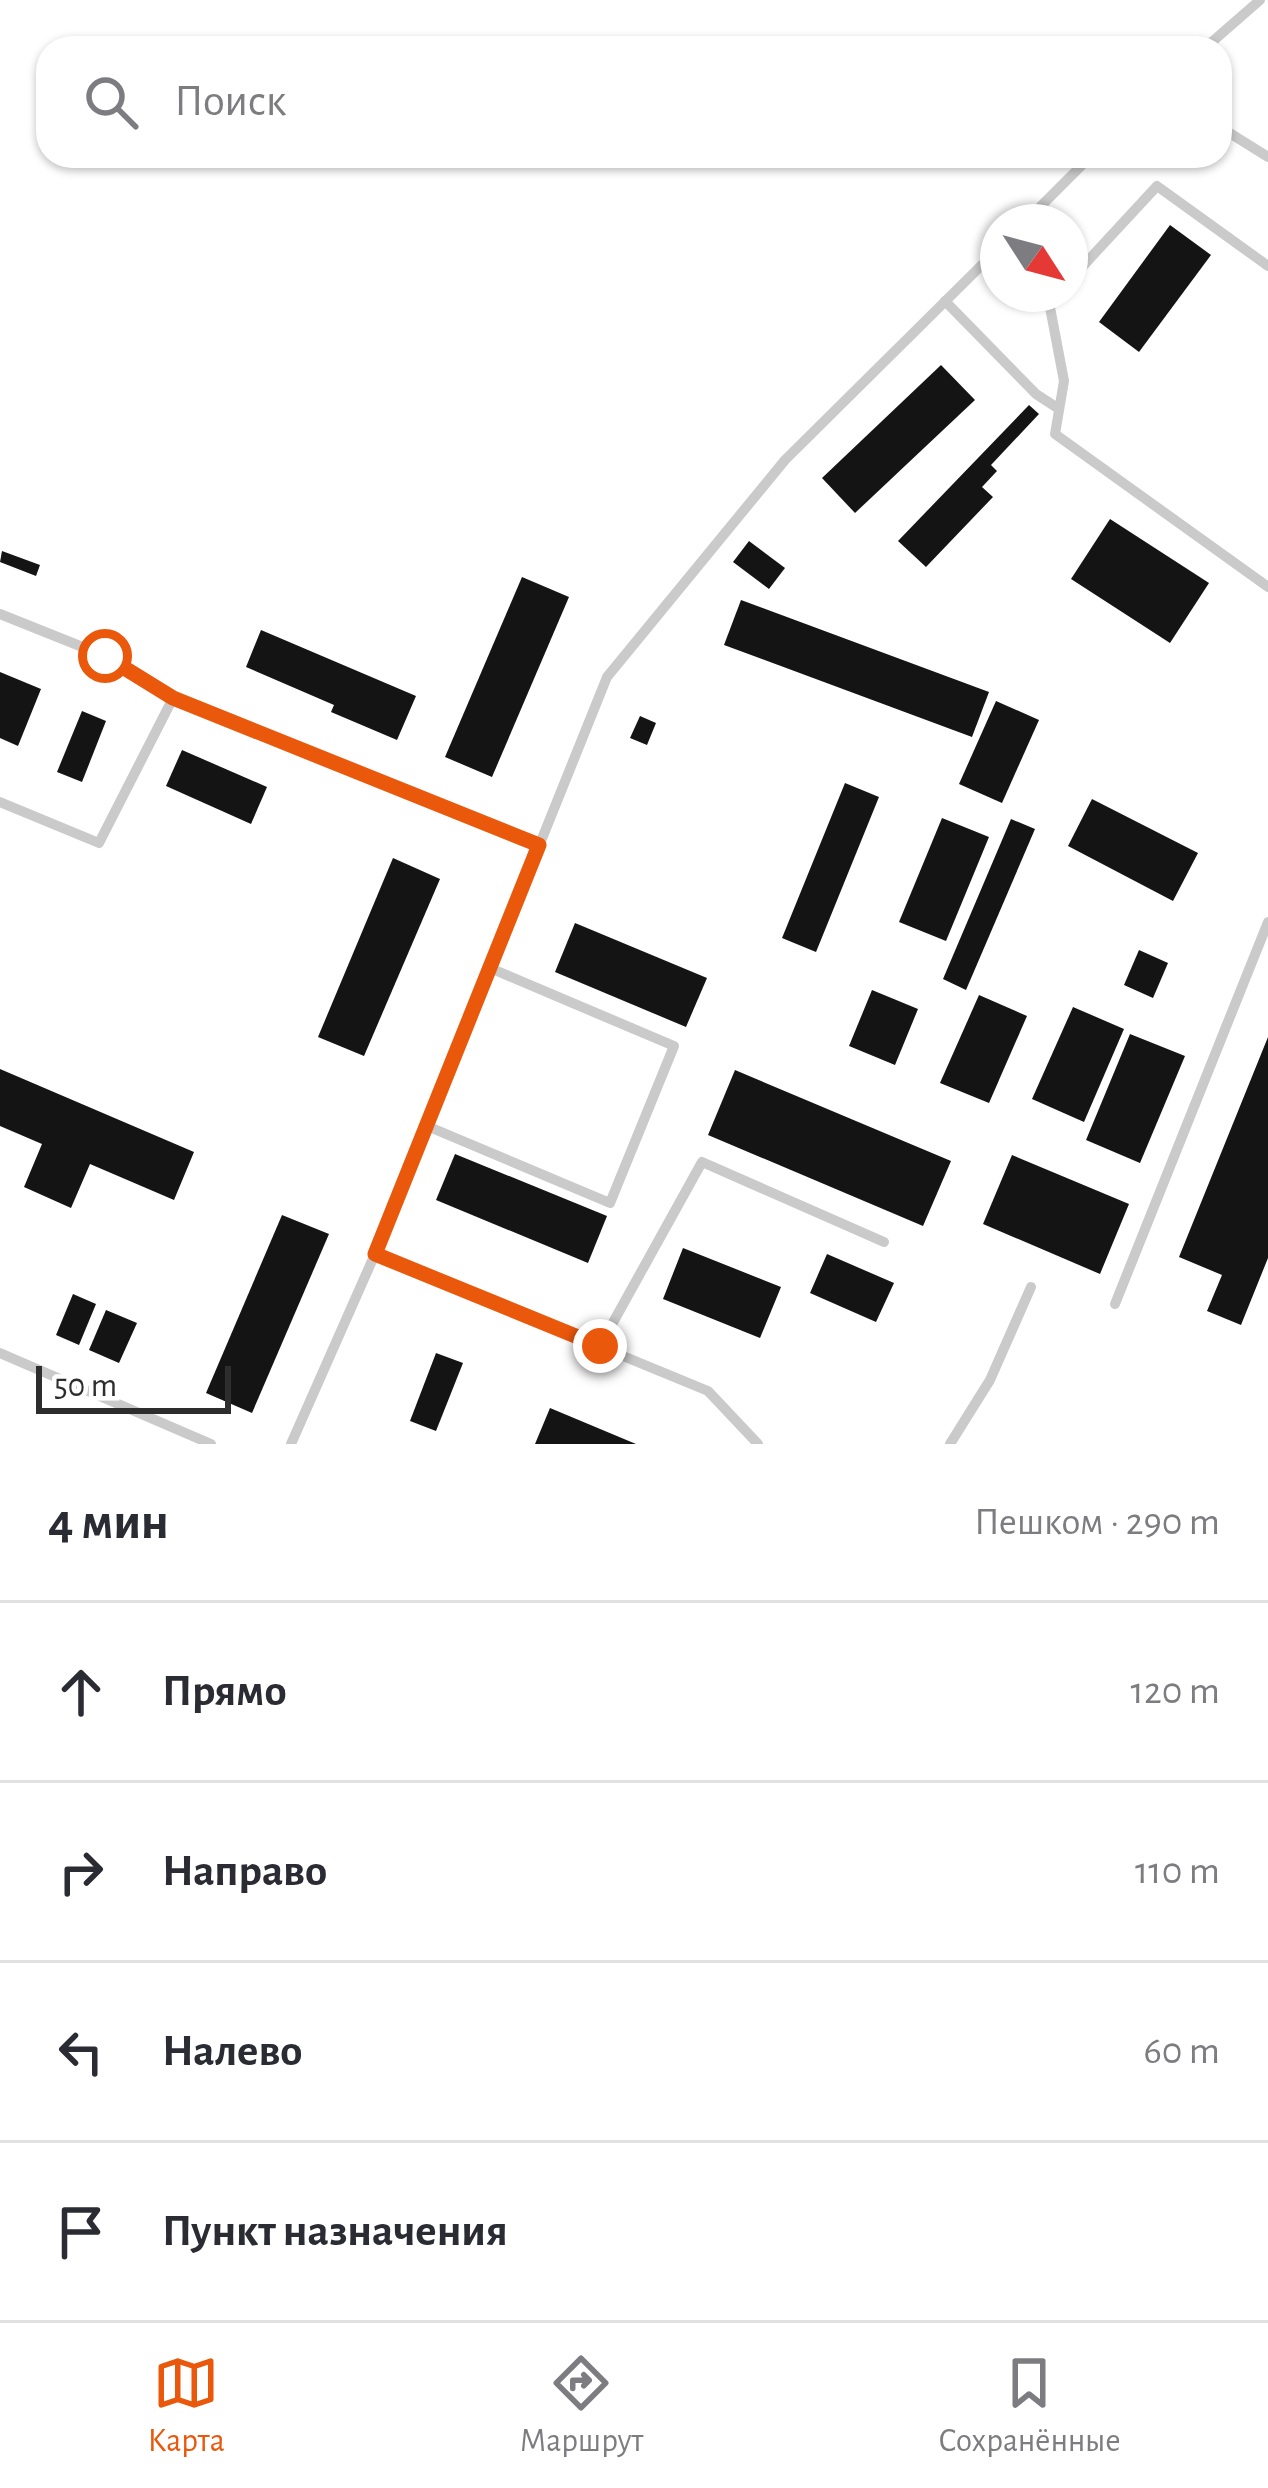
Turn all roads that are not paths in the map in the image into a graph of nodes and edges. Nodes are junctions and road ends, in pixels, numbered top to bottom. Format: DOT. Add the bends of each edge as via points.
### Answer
graph roads {
  1 [pos="1260,0"];
  2 [pos="1219,36"];
  3 [pos="1232,134"];
  4 [pos="1268,157"];
  5 [pos="1079,168"];
  6 [pos="1043,204"];
  7 [pos="1088,260"];
  8 [pos="1268,266"];
  9 [pos="980,267"];
  10 [pos="945,302"];
  11 [pos="1051,312"];
  12 [pos="1059,409"];
  13 [pos="1268,587"];
  14 [pos="0,614"];
  15 [pos="173,698"];
  16 [pos="0,802"];
  17 [pos="539,845"];
  18 [pos="1268,922"];
  19 [pos="490,968"];
  20 [pos="427,1126"];
  21 [pos="884,1242"];
  22 [pos="375,1254"];
  23 [pos="1031,1288"];
  24 [pos="1115,1304"];
  25 [pos="600,1346"];
  26 [pos="0,1353"];
  27 [pos="211,1444"];
  28 [pos="291,1444"];
  29 [pos="758,1444"];
  30 [pos="950,1444"];
  1 -- 2 [label="lane"];
  3 -- 4 [label="lane"];
  5 -- 6 [label="lane"];
  7 -- 8 [label="lane" via="1156,186"];
  9 -- 10 [label="lane"];
  10 -- 12 [label="lane"];
  10 -- 17 [label="lane" via="785,460 607,677"];
  11 -- 12 [label="lane" via="1064,381"];
  12 -- 13 [label="lane" via="1055,434"];
  14 -- 15 [label="lane" via="105,656"];
  15 -- 16 [label="lane" via="99,843"];
  15 -- 17 [label="lane"];
  17 -- 19 [label="lane"];
  18 -- 24 [label="lane"];
  19 -- 20 [label="lane"];
  19 -- 20 [label="lane" via="674,1046 610,1203"];
  20 -- 22 [label="lane"];
  21 -- 25 [label="lane" via="702,1162"];
  22 -- 25 [label="lane"];
  22 -- 28 [label="lane"];
  23 -- 30 [label="lane" via="990,1380"];
  25 -- 29 [label="lane" via="708,1391"];
  26 -- 27 [label="lane"];
}
